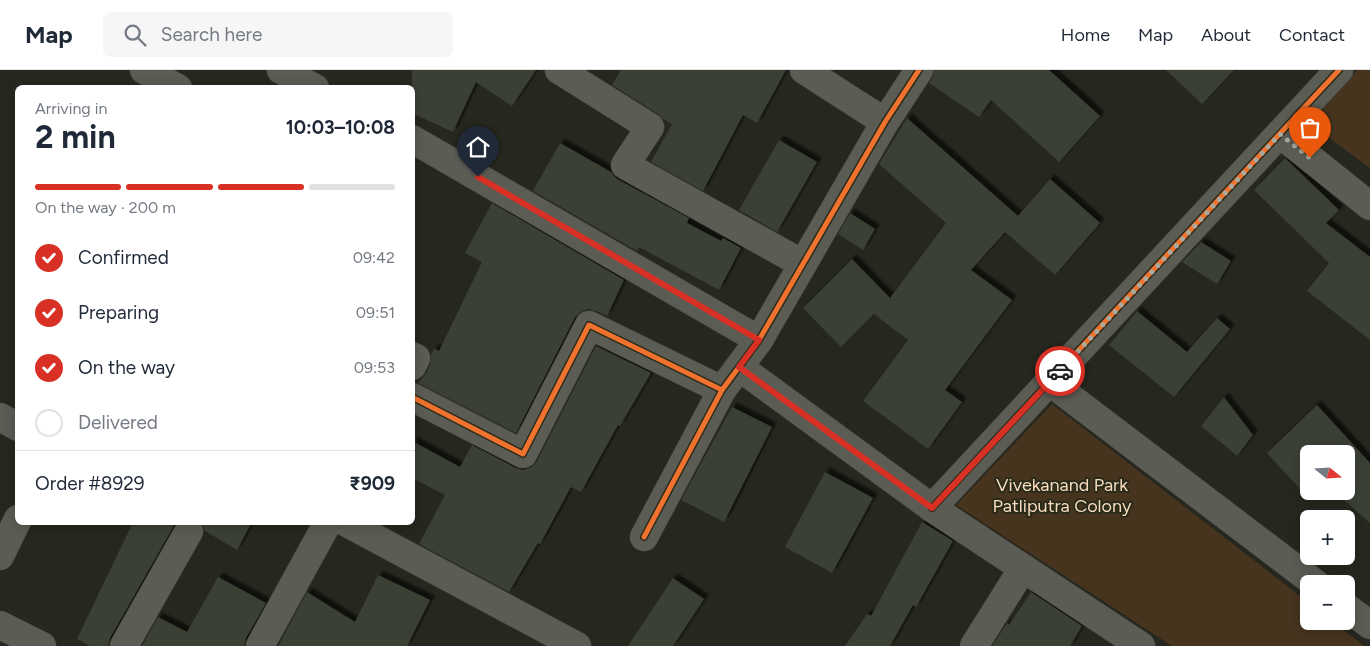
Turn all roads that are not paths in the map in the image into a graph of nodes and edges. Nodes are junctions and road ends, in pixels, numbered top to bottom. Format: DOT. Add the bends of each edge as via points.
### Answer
graph roads {
  1 [pos="144,70"];
  2 [pos="281,70"];
  3 [pos="559,70"];
  4 [pos="804,70"];
  5 [pos="919,70"];
  6 [pos="1338,70"];
  7 [pos="172,85"];
  8 [pos="309,85"];
  9 [pos="884,122"];
  10 [pos="1280,134"];
  11 [pos="415,141"];
  12 [pos="1370,206"];
  13 [pos="803,264"];
  14 [pos="759,340"];
  15 [pos="739,367"];
  16 [pos="1050,382"];
  17 [pos="722,390"];
  18 [pos="415,399"];
  19 [pos="0,417"];
  20 [pos="15,425"];
  21 [pos="932,508"];
  22 [pos="15,525"];
  23 [pos="326,525"];
  24 [pos="351,525"];
  25 [pos="189,531"];
  26 [pos="644,537"];
  27 [pos="0,556"];
  28 [pos="1023,568"];
  29 [pos="1304,575"];
  30 [pos="1355,614"];
  31 [pos="0,625"];
  32 [pos="1370,625"];
  33 [pos="42,646"];
  34 [pos="124,646"];
  35 [pos="260,646"];
  36 [pos="577,646"];
  37 [pos="974,646"];
  38 [pos="1141,646"];
  1 -- 7 [label="street"];
  2 -- 8 [label="street"];
  3 -- 13 [label="street" via="650,127 625,165"];
  4 -- 9 [label="street"];
  5 -- 9 [label="street"];
  6 -- 10 [label="street"];
  9 -- 13 [label="street"];
  10 -- 12 [label="street"];
  10 -- 16 [label="street"];
  11 -- 14 [label="street"];
  13 -- 14 [label="street"];
  14 -- 15 [label="street"];
  15 -- 17 [label="street"];
  15 -- 21 [label="street"];
  16 -- 21 [label="street"];
  16 -- 29 [label="street"];
  17 -- 18 [label="street" via="589,325 523,454"];
  17 -- 26 [label="street"];
  19 -- 20 [label="street"];
  21 -- 28 [label="street"];
  22 -- 27 [label="street"];
  23 -- 35 [label="street"];
  24 -- 36 [label="street"];
  25 -- 34 [label="street"];
  28 -- 37 [label="street"];
  28 -- 38 [label="street"];
  30 -- 32 [label="street"];
  31 -- 33 [label="street"];
}
